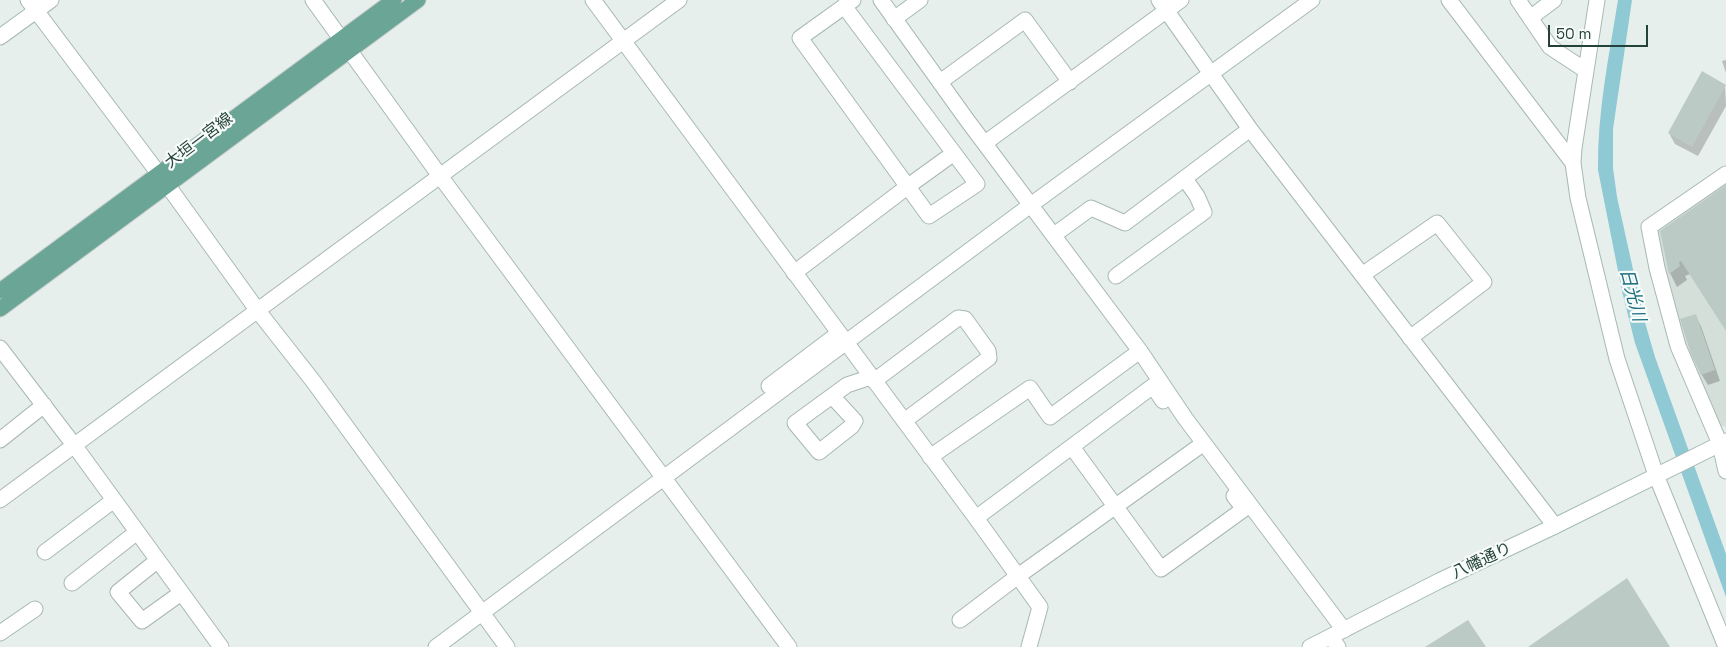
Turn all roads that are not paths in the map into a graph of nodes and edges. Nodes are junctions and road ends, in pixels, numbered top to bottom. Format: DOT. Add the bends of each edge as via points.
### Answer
graph roads {
  1 [pos="51,0"];
  2 [pos="313,0"];
  3 [pos="394,0"];
  4 [pos="418,0"];
  5 [pos="593,0"];
  6 [pos="679,0"];
  7 [pos="881,0"];
  8 [pos="920,0"];
  9 [pos="1181,0"];
  10 [pos="1312,0"];
  11 [pos="1449,0"];
  12 [pos="1518,0"];
  13 [pos="1554,0"];
  14 [pos="1597,0"];
  15 [pos="849,3"];
  16 [pos="1163,5"];
  17 [pos="32,6"];
  18 [pos="1530,18"];
  19 [pos="894,19"];
  20 [pos="0,37"];
  21 [pos="623,41"];
  22 [pos="346,44"];
  23 [pos="1585,70"];
  24 [pos="1210,74"];
  25 [pos="940,82"];
  26 [pos="1070,82"];
  27 [pos="1250,129"];
  28 [pos="985,143"];
  29 [pos="954,153"];
  30 [pos="1572,163"];
  31 [pos="1726,174"];
  32 [pos="440,176"];
  33 [pos="1185,179"];
  34 [pos="164,180"];
  35 [pos="906,187"];
  36 [pos="1032,204"];
  37 [pos="1054,235"];
  38 [pos="794,273"];
  39 [pos="1362,275"];
  40 [pos="1116,276"];
  41 [pos="0,291"];
  42 [pos="0,309"];
  43 [pos="258,311"];
  44 [pos="843,338"];
  45 [pos="1410,338"];
  46 [pos="0,348"];
  47 [pos="1140,351"];
  48 [pos="873,379"];
  49 [pos="769,386"];
  50 [pos="832,396"];
  51 [pos="44,405"];
  52 [pos="904,421"];
  53 [pos="0,440"];
  54 [pos="74,445"];
  55 [pos="1718,445"];
  56 [pos="1072,446"];
  57 [pos="1197,448"];
  58 [pos="930,457"];
  59 [pos="1726,471"];
  60 [pos="1656,475"];
  61 [pos="664,478"];
  62 [pos="0,500"];
  63 [pos="114,500"];
  64 [pos="1116,507"];
  65 [pos="976,518"];
  66 [pos="1555,526"];
  67 [pos="137,532"];
  68 [pos="45,552"];
  69 [pos="158,560"];
  70 [pos="1018,576"];
  71 [pos="72,583"];
  72 [pos="181,593"];
  73 [pos="35,609"];
  74 [pos="482,613"];
  75 [pos="960,620"];
  76 [pos="1344,630"];
  77 [pos="0,633"];
  78 [pos="1334,642"];
  79 [pos="221,647"];
  80 [pos="436,647"];
  81 [pos="507,647"];
  82 [pos="789,647"];
  83 [pos="1029,647"];
  84 [pos="1310,647"];
  85 [pos="1726,647"];
  1 -- 17 [label="street"];
  2 -- 22 [label="street"];
  3 -- 22 [label="main road, 大垣一宮線"];
  4 -- 22 [label="main road, 大垣一宮線"];
  5 -- 21 [label="street"];
  6 -- 21 [label="street"];
  7 -- 19 [label="street"];
  8 -- 19 [label="street"];
  9 -- 16 [label="street"];
  10 -- 24 [label="street"];
  11 -- 30 [label="street"];
  12 -- 18 [label="street"];
  13 -- 18 [label="street"];
  14 -- 23 [label="street"];
  15 -- 29 [label="street"];
  15 -- 35 [label="street" via="800,38"];
  16 -- 24 [label="street"];
  16 -- 26 [label="street"];
  17 -- 20 [label="street"];
  17 -- 34 [label="street"];
  18 -- 23 [label="street" via="1550,47"];
  19 -- 25 [label="street"];
  21 -- 32 [label="street"];
  21 -- 38 [label="street"];
  22 -- 32 [label="street"];
  22 -- 34 [label="main road, 大垣一宮線"];
  23 -- 30 [label="street"];
  24 -- 27 [label="street"];
  24 -- 36 [label="street"];
  25 -- 26 [label="street" via="1025,20"];
  25 -- 28 [label="street"];
  26 -- 28 [label="street"];
  27 -- 33 [label="street"];
  27 -- 39 [label="street"];
  28 -- 36 [label="street"];
  29 -- 35 [label="street"];
  29 -- 35 [label="street" via="977,184 929,216"];
  30 -- 60 [label="street" via="1617,359"];
  31 -- 55 [label="street" via="1649,227 1678,346"];
  32 -- 43 [label="street"];
  32 -- 61 [label="street"];
  33 -- 37 [label="street" via="1125,223 1091,208"];
  33 -- 40 [label="street" via="1204,212"];
  34 -- 41 [label="main road, 大垣一宮線"];
  34 -- 42 [label="main road, 大垣一宮線"];
  34 -- 43 [label="street"];
  35 -- 38 [label="street"];
  36 -- 37 [label="street"];
  36 -- 44 [label="street"];
  37 -- 47 [label="street"];
  38 -- 44 [label="street"];
  39 -- 45 [label="street"];
  39 -- 45 [label="street" via="1437,223 1484,282"];
  43 -- 54 [label="street"];
  43 -- 74 [label="street"];
  44 -- 48 [label="street"];
  44 -- 49 [label="street"];
  44 -- 61 [label="street"];
  45 -- 66 [label="street"];
  46 -- 51 [label="street"];
  47 -- 58 [label="street" via="1050,417 1030,388"];
  47 -- 76 [label="street" via="1185,418"];
  48 -- 50 [label="street" via="847,385"];
  48 -- 52 [label="street"];
  48 -- 52 [label="street" via="958,318 965,319 988,351 989,358"];
  51 -- 53 [label="street"];
  51 -- 54 [label="street"];
  52 -- 58 [label="street"];
  54 -- 62 [label="street"];
  54 -- 63 [label="street"];
  55 -- 59 [label="street"];
  55 -- 60 [label="street, 八幡通り"];
  56 -- 57 [label="street" via="1153,386"];
  56 -- 64 [label="street"];
  56 -- 65 [label="street"];
  57 -- 64 [label="street"];
  57 -- 64 [label="street" via="1244,509 1161,569"];
  58 -- 65 [label="street"];
  60 -- 66 [label="street, 八幡通り"];
  60 -- 85 [label="street"];
  61 -- 74 [label="street"];
  61 -- 82 [label="street"];
  63 -- 67 [label="street"];
  63 -- 68 [label="street"];
  64 -- 70 [label="street"];
  65 -- 70 [label="street"];
  66 -- 76 [label="street, 八幡通り"];
  67 -- 69 [label="street"];
  67 -- 71 [label="street"];
  69 -- 72 [label="street"];
  69 -- 72 [label="street" via="118,592 142,621"];
  70 -- 75 [label="street"];
  70 -- 83 [label="street" via="1040,607"];
  72 -- 79 [label="street"];
  73 -- 77 [label="street"];
  74 -- 80 [label="street"];
  74 -- 81 [label="street"];
  76 -- 78 [label="street, 八幡通り"];
  78 -- 84 [label="street, 八幡通り"];
}
